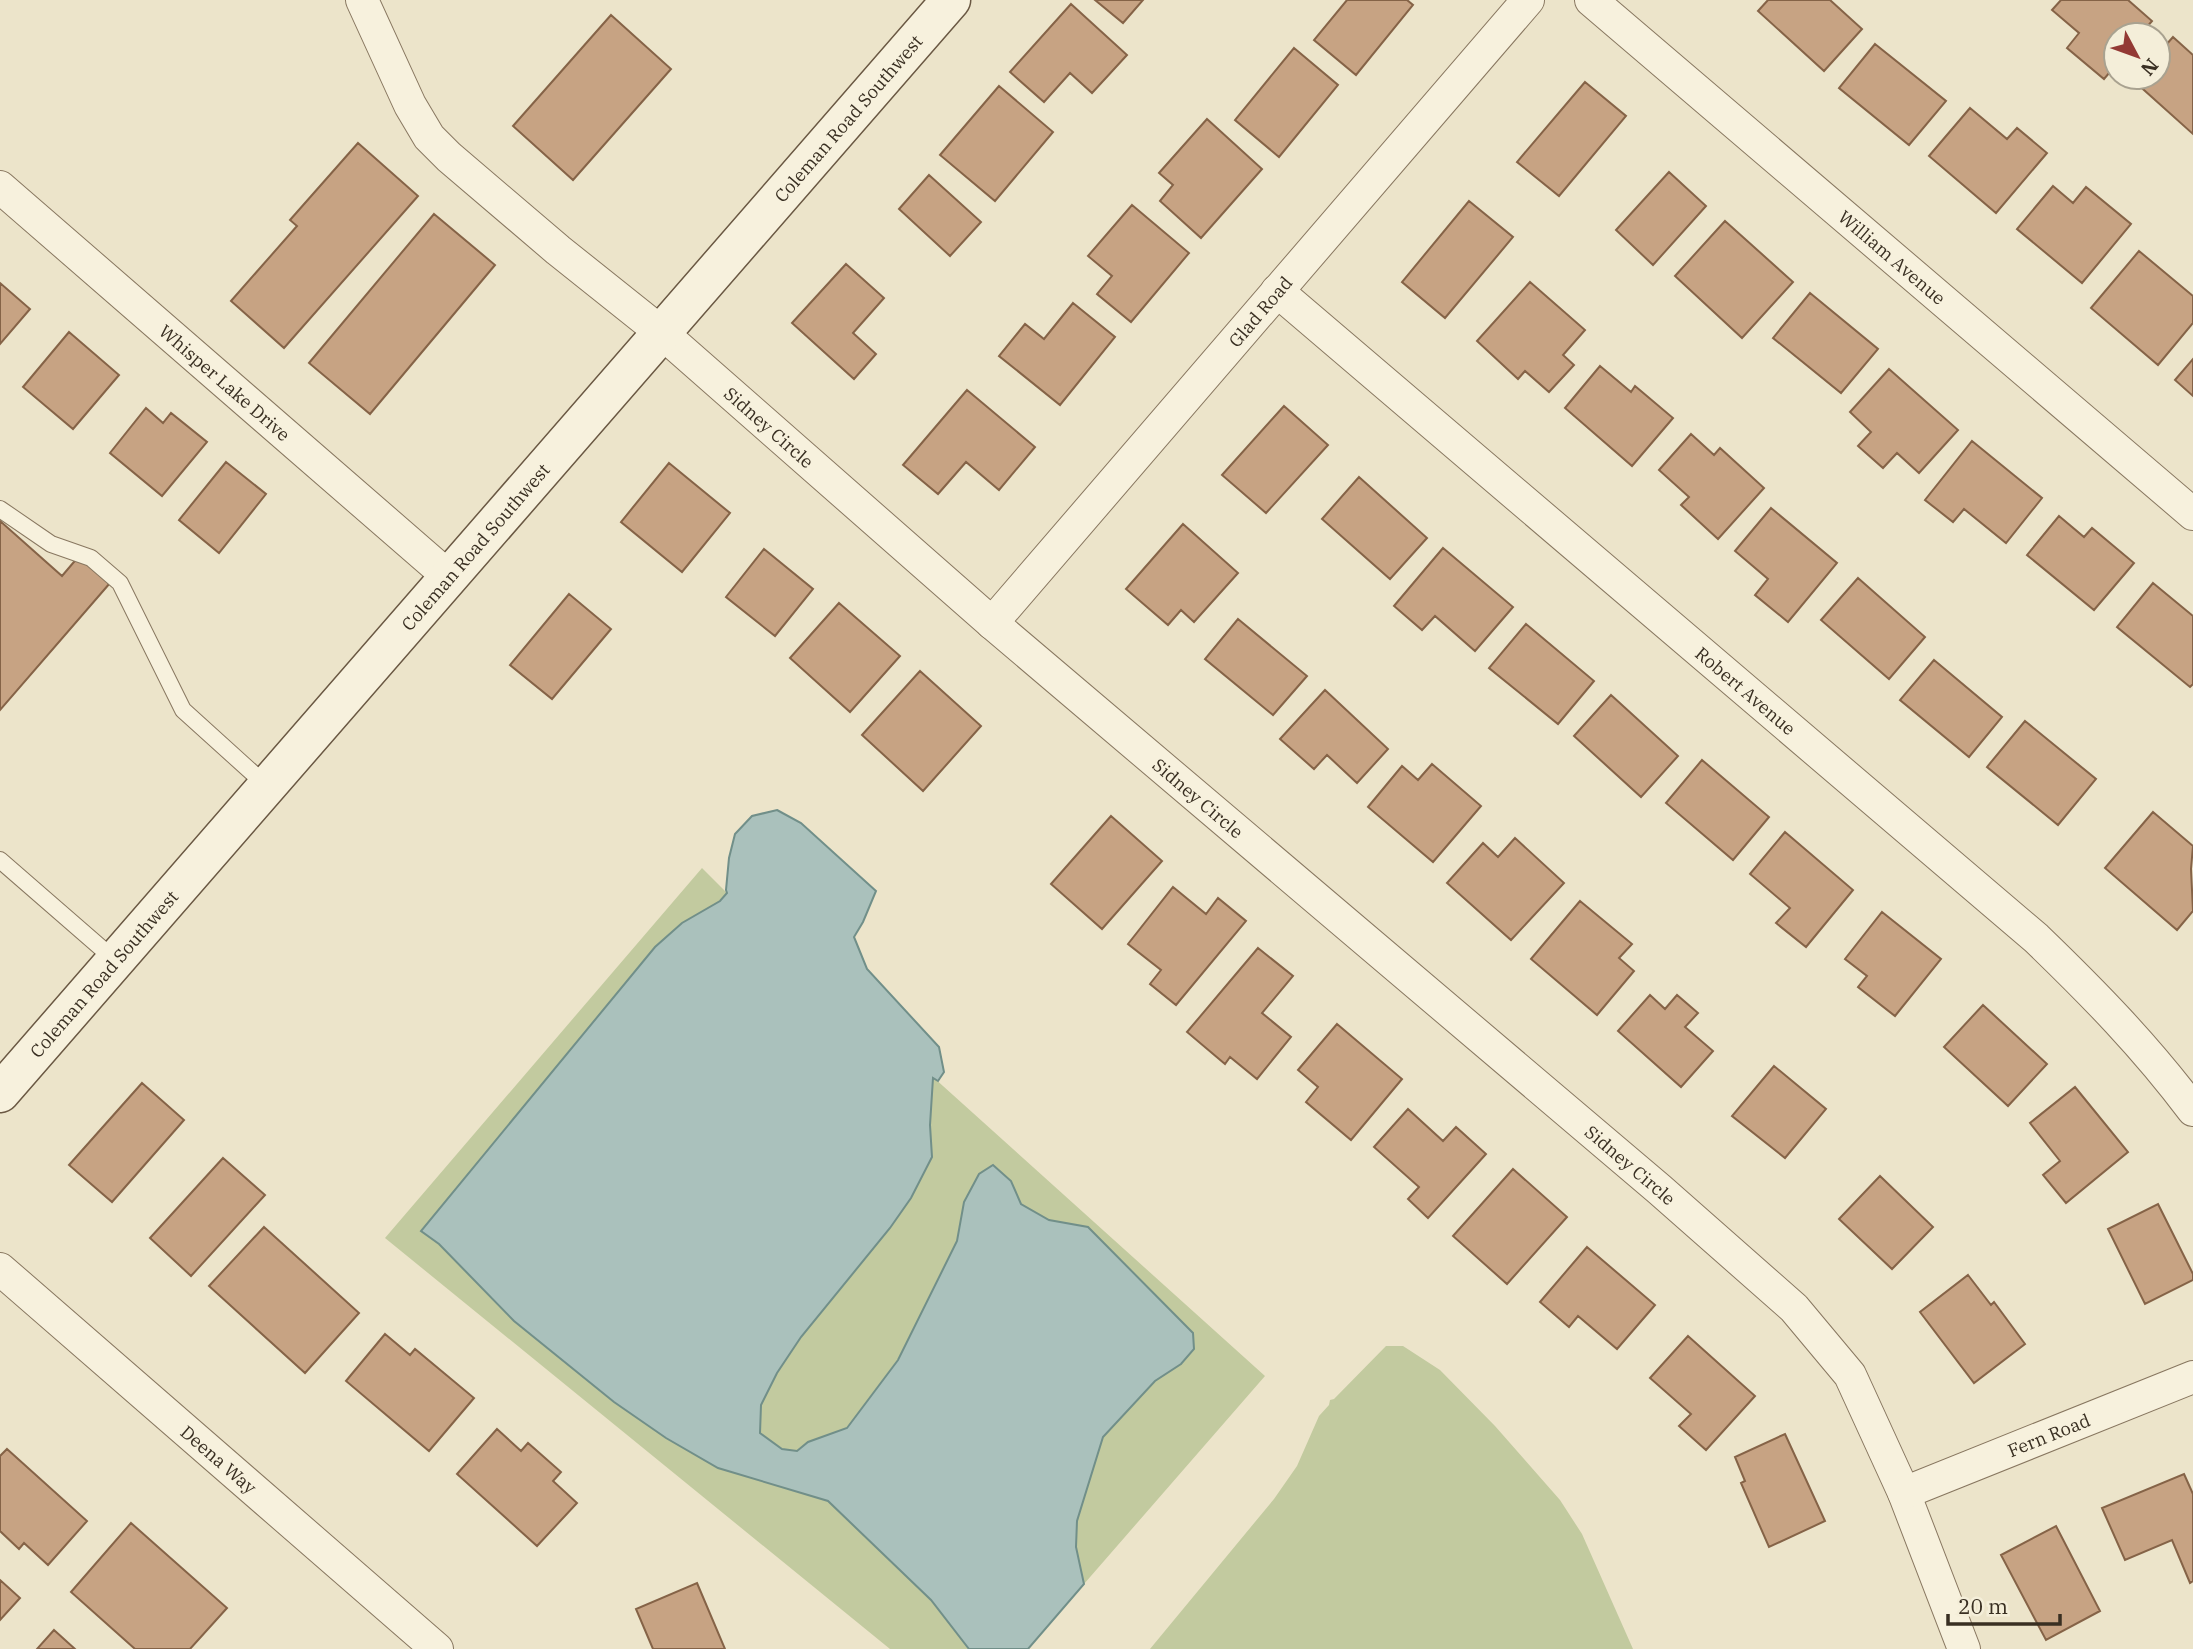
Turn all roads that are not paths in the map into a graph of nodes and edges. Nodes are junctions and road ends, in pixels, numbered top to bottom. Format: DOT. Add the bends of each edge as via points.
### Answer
graph roads {
  1 [pos="362,0"];
  2 [pos="951,0"];
  3 [pos="1528,0"];
  4 [pos="1591,0"];
  5 [pos="0,187"];
  6 [pos="1278,291"];
  7 [pos="662,333"];
  8 [pos="0,509"];
  9 [pos="2193,514"];
  10 [pos="449,576"];
  11 [pos="992,623"];
  12 [pos="267,786"];
  13 [pos="0,860"];
  14 [pos="116,960"];
  15 [pos="0,1093"];
  16 [pos="2193,1110"];
  17 [pos="0,1269"];
  18 [pos="2193,1377"];
  19 [pos="1903,1493"];
  20 [pos="437,1649"];
  21 [pos="1964,1649"];
  1 -- 7 [label="street, Sidney Circle" via="429,137"];
  2 -- 7 [label="street, Coleman Road Southwest"];
  3 -- 6 [label="street, Glad Road"];
  4 -- 9 [label="street, William Avenue"];
  5 -- 10 [label="street, Whisper Lake Drive"];
  6 -- 11 [label="street, Glad Road"];
  6 -- 16 [label="street, Robert Avenue" via="2036,938 2156,1061"];
  7 -- 10 [label="street, Coleman Road Southwest"];
  7 -- 11 [label="street, Sidney Circle"];
  8 -- 12 [label="lane" via="51,544 91,558 120,583 183,710"];
  10 -- 12 [label="street, Coleman Road Southwest"];
  11 -- 19 [label="street, Sidney Circle" via="1794,1308 1850,1375"];
  12 -- 14 [label="street, Coleman Road Southwest"];
  13 -- 14 [label="lane"];
  14 -- 15 [label="street, Coleman Road Southwest"];
  17 -- 20 [label="street, Deena Way"];
  18 -- 19 [label="street, Fern Road"];
  19 -- 21 [label="street, Sidney Circle"];
}
